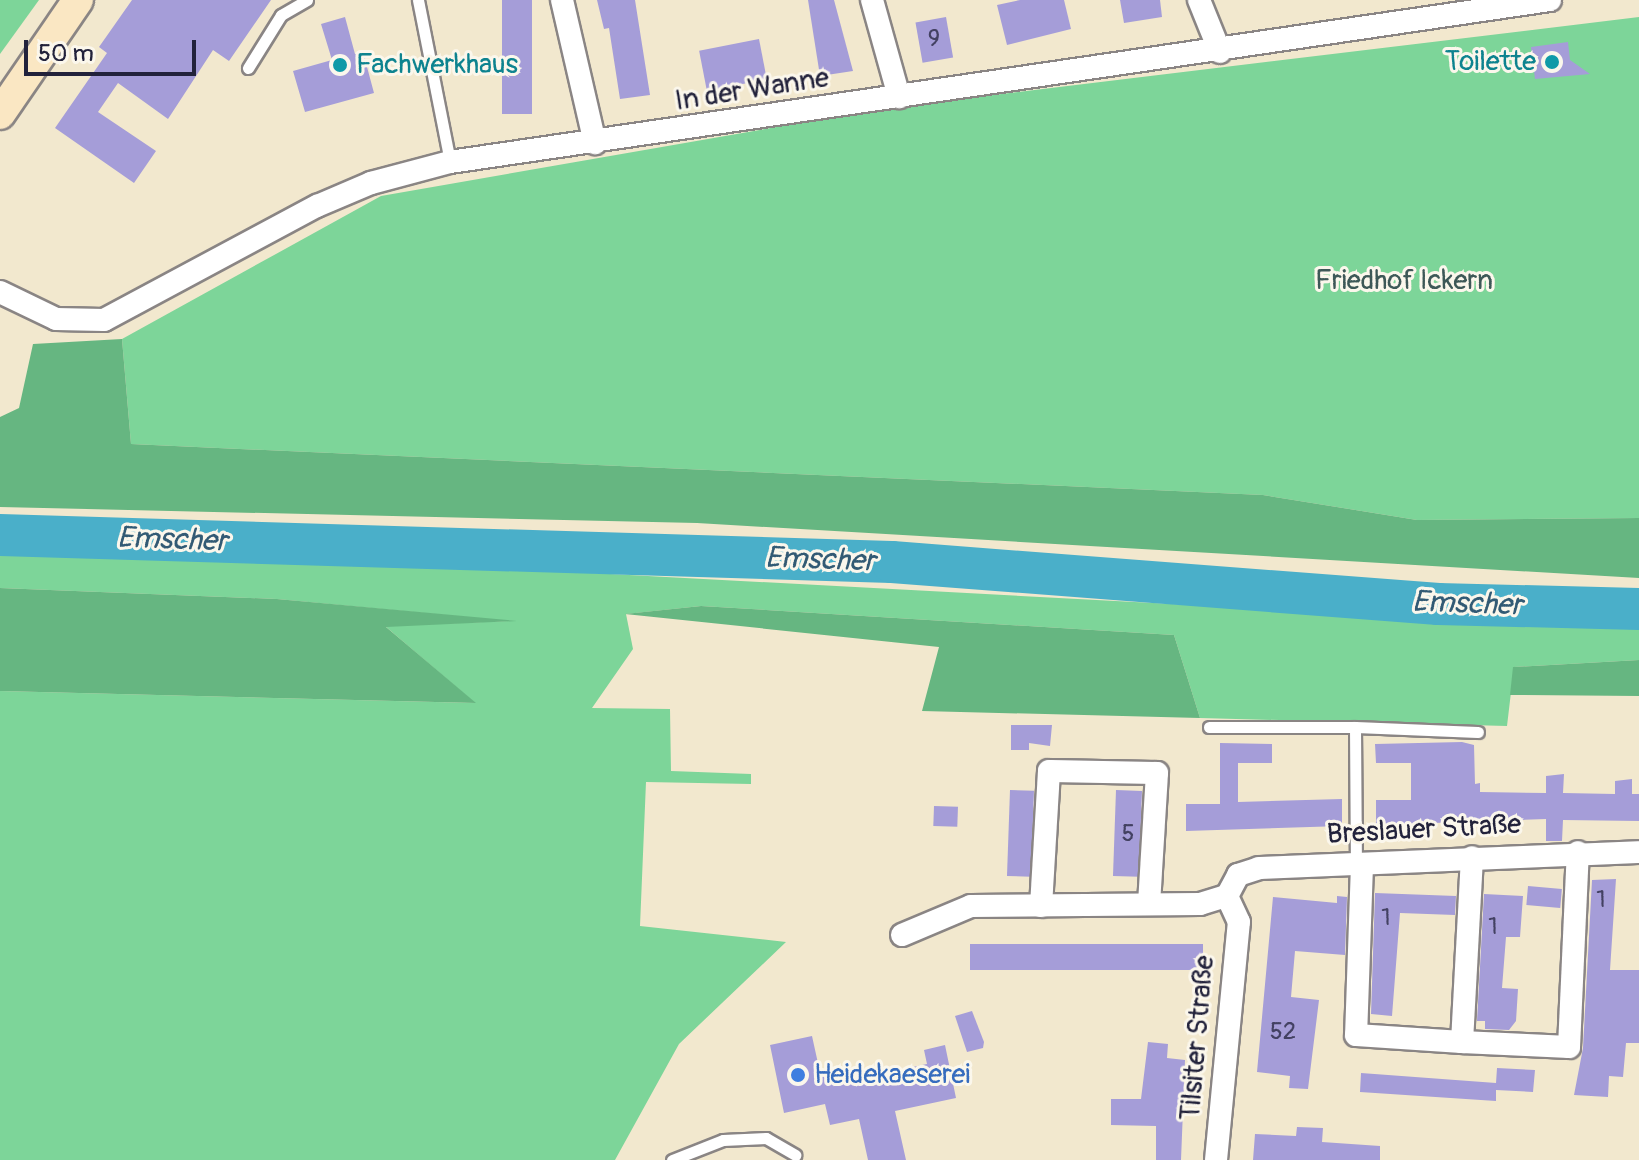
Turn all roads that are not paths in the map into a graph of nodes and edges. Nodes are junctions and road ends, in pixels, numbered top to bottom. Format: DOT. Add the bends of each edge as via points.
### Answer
graph roads {
  1 [pos="78,0"];
  2 [pos="307,0"];
  3 [pos="418,0"];
  4 [pos="562,0"];
  5 [pos="872,0"];
  6 [pos="1199,0"];
  7 [pos="1550,0"];
  8 [pos="1220,52"];
  9 [pos="248,68"];
  10 [pos="899,97"];
  11 [pos="0,114"];
  12 [pos="595,143"];
  13 [pos="450,162"];
  14 [pos="0,292"];
  15 [pos="1209,727"];
  16 [pos="1355,727"];
  17 [pos="1478,732"];
  18 [pos="1578,852"];
  19 [pos="1639,852"];
  20 [pos="1472,857"];
  21 [pos="1359,866"];
  22 [pos="1227,896"];
  23 [pos="1149,904"];
  24 [pos="1041,906"];
  25 [pos="902,935"];
  26 [pos="1462,1042"];
  27 [pos="795,1155"];
  28 [pos="672,1160"];
  29 [pos="1216,1160"];
  1 -- 11 [label="main road"];
  2 -- 9 [label="lane" via="281,15"];
  3 -- 13 [label="lane"];
  4 -- 12 [label="street"];
  5 -- 10 [label="street"];
  6 -- 8 [label="street"];
  7 -- 8 [label="street, In der Wanne"];
  8 -- 10 [label="street, In der Wanne"];
  10 -- 12 [label="street, In der Wanne"];
  12 -- 13 [label="street, In der Wanne"];
  13 -- 14 [label="street, In der Wanne" via="371,183 317,206 104,320 56,319"];
  15 -- 16 [label="lane"];
  16 -- 17 [label="lane"];
  16 -- 21 [label="lane"];
  18 -- 19 [label="street, Breslauer Straße"];
  18 -- 20 [label="street, Breslauer Straße"];
  18 -- 26 [label="street" via="1569,1047"];
  20 -- 21 [label="street, Breslauer Straße"];
  20 -- 26 [label="street"];
  21 -- 22 [label="street, Breslauer Straße" via="1259,868 1238,875"];
  21 -- 26 [label="street" via="1356,1035"];
  22 -- 23 [label="street" via="1200,904"];
  22 -- 29 [label="street, Tilsiter Straße" via="1239,922"];
  23 -- 24 [label="street"];
  23 -- 24 [label="street" via="1157,773 1049,771"];
  24 -- 25 [label="street" via="971,906"];
  27 -- 28 [label="lane" via="766,1138 723,1140"];
}
